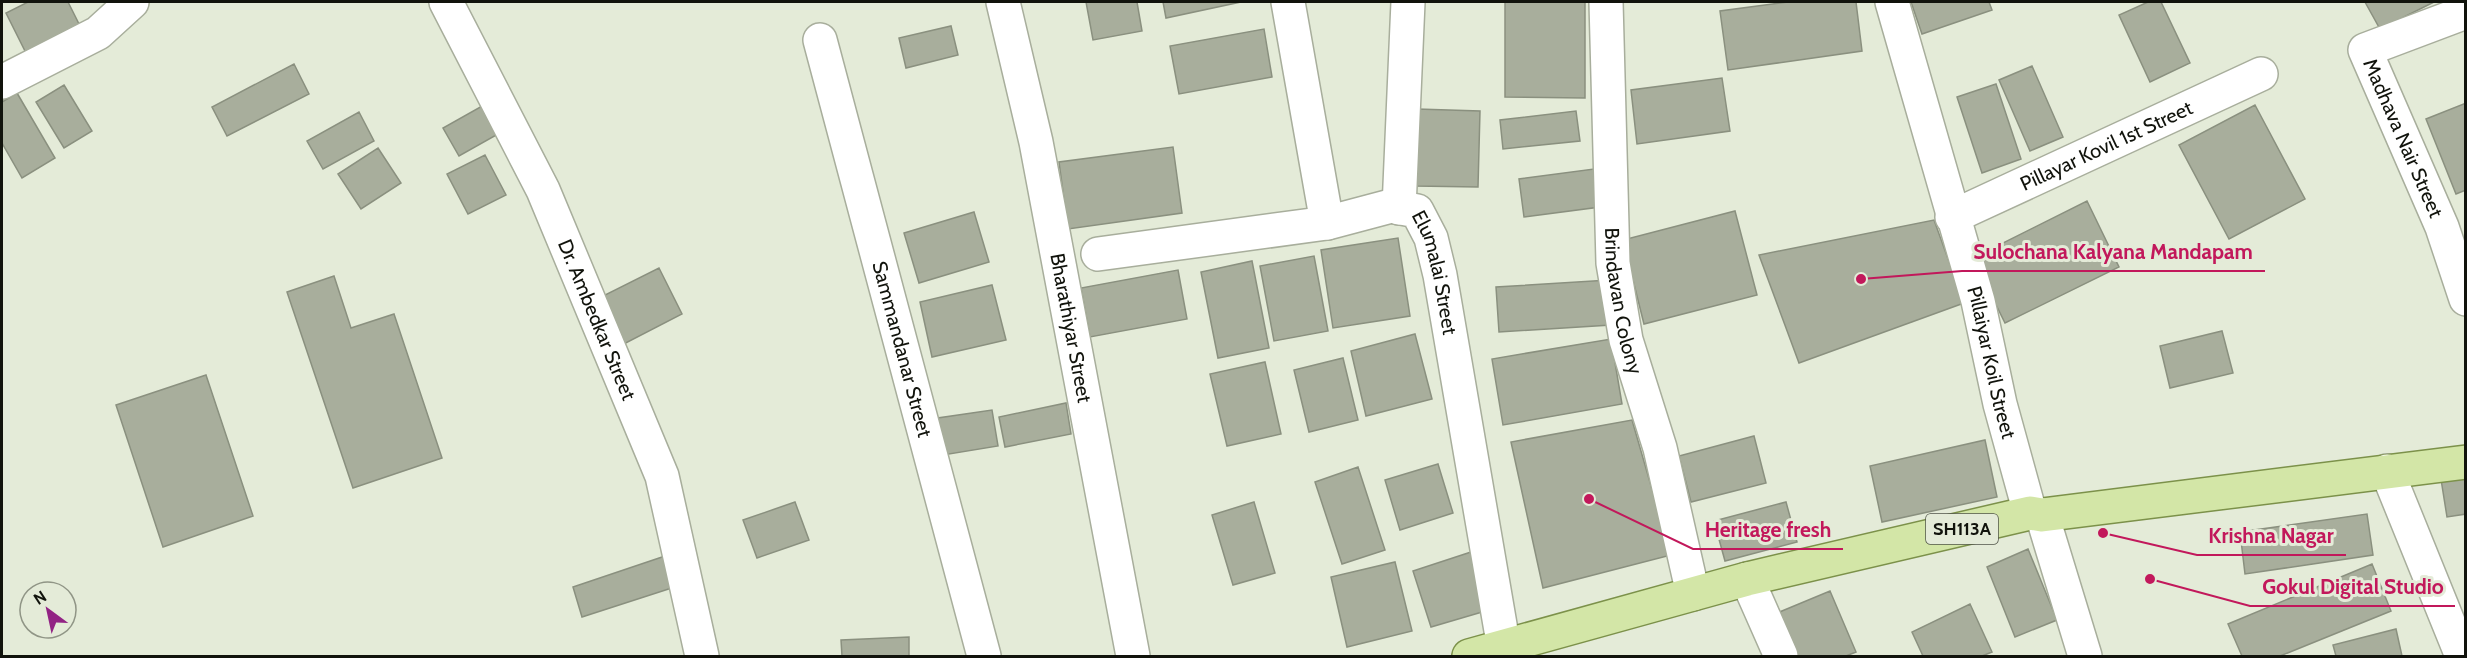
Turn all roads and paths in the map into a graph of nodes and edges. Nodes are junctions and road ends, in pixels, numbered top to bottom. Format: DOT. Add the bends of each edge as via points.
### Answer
graph roads {
  1 [pos="132,2"];
  2 [pos="446,2"];
  3 [pos="1003,2"];
  4 [pos="1288,2"];
  5 [pos="1408,2"];
  6 [pos="1606,2"];
  7 [pos="1892,2"];
  8 [pos="2466,12"];
  9 [pos="820,40"];
  10 [pos="2261,74"];
  11 [pos="2,82"];
  12 [pos="1399,208"];
  13 [pos="1952,217"];
  14 [pos="1327,223"];
  15 [pos="2454,223"];
  16 [pos="1098,254"];
  17 [pos="2466,299"];
  18 [pos="2466,462"];
  19 [pos="2387,471"];
  20 [pos="2036,514"];
  21 [pos="1747,579"];
  22 [pos="1693,594"];
  23 [pos="1504,648"];
  24 [pos="702,657"];
  25 [pos="984,657"];
  26 [pos="1133,657"];
  27 [pos="1469,657"];
  28 [pos="1781,657"];
  29 [pos="2085,657"];
  30 [pos="2462,657"];
  1 -- 11 [label="street" via="99,33"];
  2 -- 24 [label="street, Dr. Ambedkar Street" via="543,190 662,476"];
  3 -- 26 [label="street, Bharathiyar Street" via="1036,142"];
  4 -- 14 [label="street"];
  5 -- 12 [label="street"];
  6 -- 22 [label="street, Brindavan Colony" via="1613,262 1626,340 1660,448"];
  7 -- 13 [label="street, Pillaiyar Koil Street"];
  8 -- 15 [label="street, Madhava Nair Street" via="2365,50"];
  9 -- 25 [label="street, Sammandanar Street"];
  10 -- 13 [label="street, Pillayar Kovil 1st Street"];
  12 -- 14 [label="street, Elumalai Street" via="1391,206"];
  12 -- 23 [label="street, Elumalai Street" via="1417,211 1431,238 1440,275"];
  13 -- 20 [label="street, Pillaiyar Koil Street" via="1978,302 2000,404"];
  14 -- 16 [label="street, Elumalai Street"];
  15 -- 17 [label="street, Madhava Nair Street"];
  18 -- 19 [label="main road, SH113A"];
  19 -- 20 [label="main road, SH113A"];
  19 -- 30 [label="street"];
  20 -- 21 [label="main road, SH113A"];
  20 -- 29 [label="street, Pillaiyar Koil Street"];
  21 -- 22 [label="main road, SH113A"];
  21 -- 28 [label="street"];
  22 -- 23 [label="main road, SH113A"];
  23 -- 27 [label="main road, SH113A"];
}
